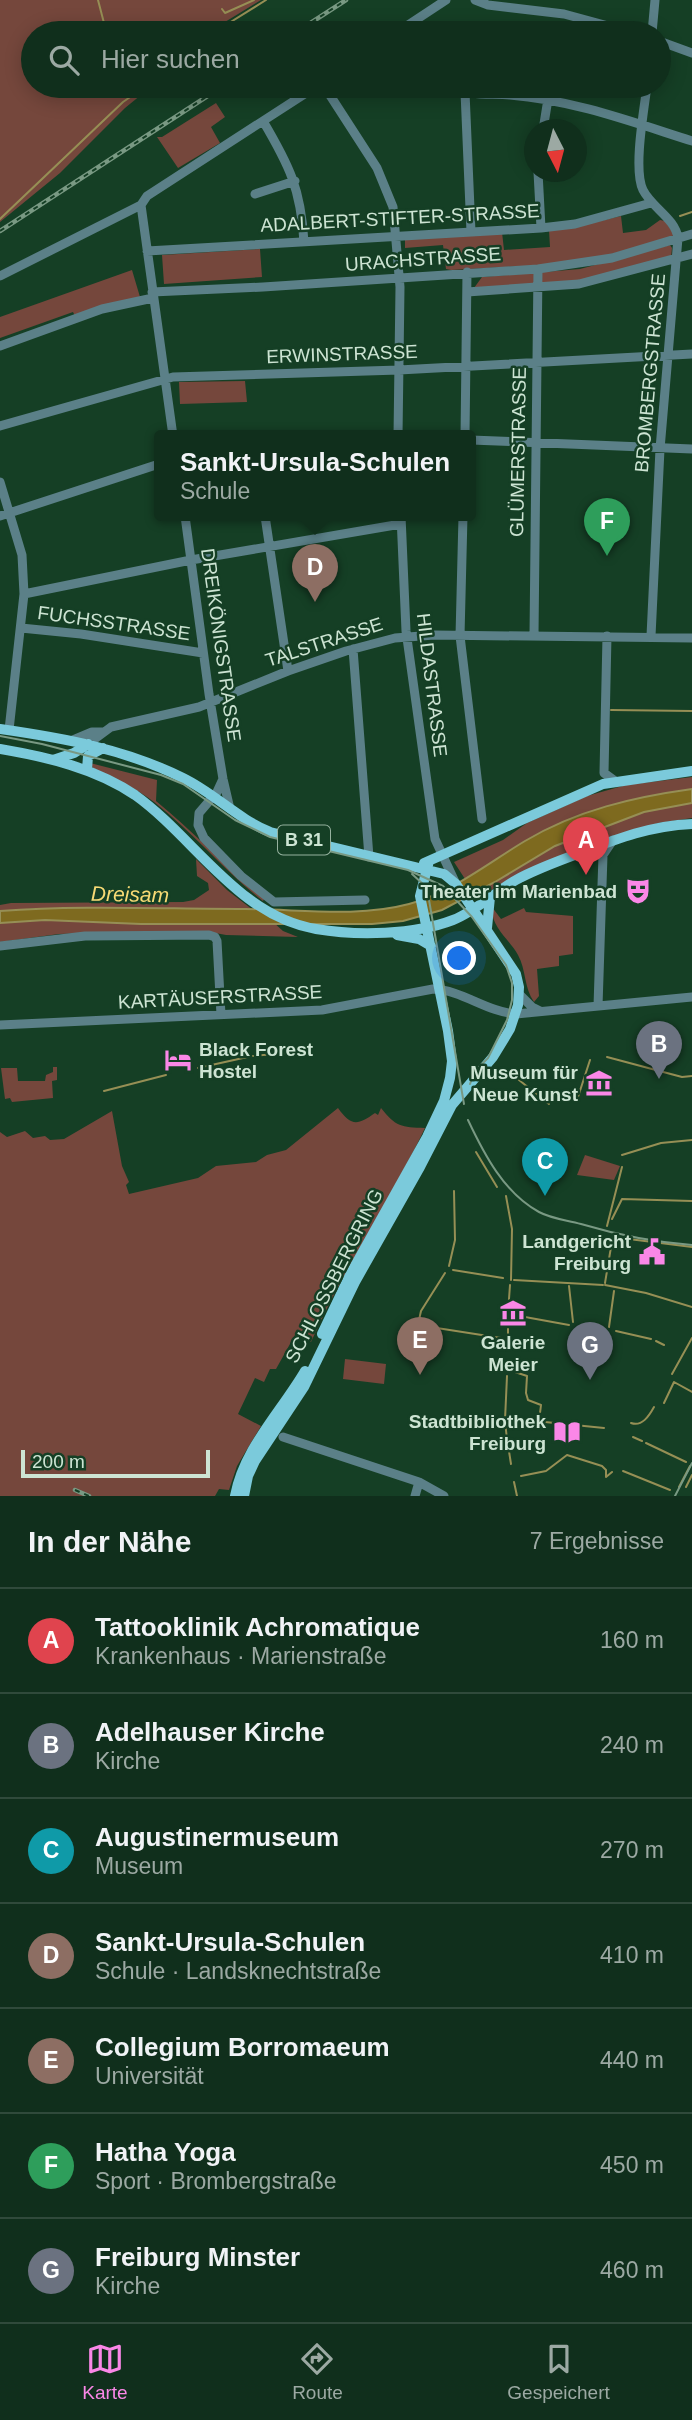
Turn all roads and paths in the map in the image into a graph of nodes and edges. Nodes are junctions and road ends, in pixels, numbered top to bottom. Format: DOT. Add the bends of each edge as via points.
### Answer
graph roads {
  1 [pos="446,0"];
  2 [pos="475,0"];
  3 [pos="655,0"];
  4 [pos="420,21"];
  5 [pos="590,21"];
  6 [pos="653,21"];
  7 [pos="671,45"];
  8 [pos="692,53"];
  9 [pos="298,98"];
  10 [pos="332,98"];
  11 [pos="465,98"];
  12 [pos="536,98"];
  13 [pos="646,98"];
  14 [pos="548,99"];
  15 [pos="545,119"];
  16 [pos="263,121"];
  17 [pos="643,125"];
  18 [pos="692,141"];
  19 [pos="295,181"];
  20 [pos="539,182"];
  21 [pos="255,194"];
  22 [pos="651,203"];
  23 [pos="141,205"];
  24 [pos="541,228"];
  25 [pos="471,233"];
  26 [pos="692,234"];
  27 [pos="397,237"];
  28 [pos="678,238"];
  29 [pos="304,242"];
  30 [pos="148,251"];
  31 [pos="692,254"];
  32 [pos="677,257"];
  33 [pos="538,269"];
  34 [pos="467,272"];
  35 [pos="0,276"];
  36 [pos="399,278"];
  37 [pos="538,289"];
  38 [pos="467,292"];
  39 [pos="153,295"];
  40 [pos="0,346"];
  41 [pos="692,354"];
  42 [pos="669,355"];
  43 [pos="536,362"];
  44 [pos="467,367"];
  45 [pos="399,370"];
  46 [pos="165,378"];
  47 [pos="0,426"];
  48 [pos="172,430"];
  49 [pos="398,430"];
  50 [pos="465,430"];
  51 [pos="476,440"];
  52 [pos="536,443"];
  53 [pos="660,449"];
  54 [pos="692,450"];
  55 [pos="154,466"];
  56 [pos="0,482"];
  57 [pos="10,513"];
  58 [pos="0,516"];
  59 [pos="186,521"];
  60 [pos="266,521"];
  61 [pos="396,521"];
  62 [pos="401,521"];
  63 [pos="463,521"];
  64 [pos="269,548"];
  65 [pos="191,560"];
  66 [pos="24,594"];
  67 [pos="21,628"];
  68 [pos="534,635"];
  69 [pos="406,636"];
  70 [pos="460,636"];
  71 [pos="607,636"];
  72 [pos="651,636"];
  73 [pos="692,638"];
  74 [pos="353,649"];
  75 [pos="203,653"];
  76 [pos="288,671"];
  77 [pos="211,701"];
  78 [pos="5,730"];
  79 [pos="102,732"];
  80 [pos="73,740"];
  81 [pos="88,744"];
  82 [pos="103,748"];
  83 [pos="0,749"];
  84 [pos="74,753"];
  85 [pos="53,760"];
  86 [pos="87,770"];
  87 [pos="692,771"];
  88 [pos="223,779"];
  89 [pos="615,781"];
  90 [pos="213,796"];
  91 [pos="230,810"];
  92 [pos="482,819"];
  93 [pos="692,824"];
  94 [pos="614,840"];
  95 [pos="442,856"];
  96 [pos="369,857"];
  97 [pos="428,865"];
  98 [pos="453,880"];
  99 [pos="490,897"];
  100 [pos="365,900"];
  101 [pos="470,905"];
  102 [pos="425,923"];
  103 [pos="487,928"];
  104 [pos="384,932"];
  105 [pos="0,946"];
  106 [pos="431,946"];
  107 [pos="439,989"];
  108 [pos="519,993"];
  109 [pos="692,997"];
  110 [pos="598,1006"];
  111 [pos="540,1012"];
  112 [pos="516,1014"];
  113 [pos="221,1015"];
  114 [pos="0,1025"];
  115 [pos="283,1437"];
  116 [pos="419,1482"];
  117 [pos="235,1496"];
  118 [pos="244,1496"];
  119 [pos="415,1496"];
  120 [pos="444,1496"];
  1 -- 4 [label="street"];
  2 -- 5 [label="street"];
  3 -- 6 [label="street"];
  7 -- 8 [label="street"];
  9 -- 16 [label="street"];
  10 -- 27 [label="street" via="377,167 393,207"];
  11 -- 25 [label="street"];
  12 -- 14 [label="street"];
  13 -- 17 [label="street"];
  14 -- 15 [label="street"];
  14 -- 17 [label="street"];
  16 -- 19 [label="street"];
  16 -- 23 [label="street" via="147,196"];
  17 -- 18 [label="street"];
  17 -- 22 [label="street" via="640,181"];
  19 -- 21 [label="street"];
  19 -- 29 [label="street"];
  20 -- 24 [label="street"];
  22 -- 24 [label="street, ADALBERT-STIFTER-STRASSE" via="576,224"];
  22 -- 28 [label="street" via="676,228"];
  23 -- 30 [label="street"];
  23 -- 35 [label="street"];
  24 -- 25 [label="street, ADALBERT-STIFTER-STRASSE"];
  25 -- 27 [label="street, ADALBERT-STIFTER-STRASSE"];
  26 -- 28 [label="street, URACHSTRASSE"];
  27 -- 29 [label="street, ADALBERT-STIFTER-STRASSE"];
  27 -- 36 [label="street"];
  28 -- 32 [label="street, BROMBERGSTRASSE"];
  28 -- 33 [label="street, URACHSTRASSE" via="612,258"];
  29 -- 30 [label="street, ADALBERT-STIFTER-STRASSE"];
  30 -- 39 [label="street"];
  31 -- 32 [label="street, URACHSTRASSE"];
  32 -- 37 [label="street, URACHSTRASSE" via="579,284"];
  32 -- 42 [label="street, BROMBERGSTRASSE"];
  33 -- 34 [label="street, URACHSTRASSE"];
  33 -- 37 [label="street, GLÜMERSTRASSE"];
  34 -- 36 [label="street, URACHSTRASSE"];
  34 -- 38 [label="street"];
  36 -- 39 [label="street, URACHSTRASSE"];
  36 -- 45 [label="street"];
  37 -- 38 [label="street, URACHSTRASSE"];
  37 -- 43 [label="street, GLÜMERSTRASSE"];
  38 -- 44 [label="street"];
  39 -- 40 [label="street, URACHSTRASSE"];
  39 -- 46 [label="street"];
  41 -- 42 [label="street, ERWINSTRASSE"];
  42 -- 43 [label="street, ERWINSTRASSE"];
  42 -- 53 [label="street, BROMBERGSTRASSE"];
  43 -- 44 [label="street, ERWINSTRASSE"];
  43 -- 52 [label="street, GLÜMERSTRASSE"];
  44 -- 45 [label="street, ERWINSTRASSE"];
  44 -- 50 [label="street"];
  45 -- 46 [label="street, ERWINSTRASSE"];
  45 -- 49 [label="street"];
  46 -- 47 [label="street, ERWINSTRASSE"];
  46 -- 48 [label="street"];
  51 -- 52 [label="street"];
  52 -- 53 [label="street"];
  52 -- 68 [label="street, GLÜMERSTRASSE"];
  53 -- 54 [label="street"];
  53 -- 72 [label="street, BROMBERGSTRASSE"];
  55 -- 57 [label="street"];
  56 -- 57 [label="street"];
  57 -- 58 [label="street"];
  57 -- 66 [label="street" via="22,555"];
  59 -- 65 [label="street, DREIKÖNIGSTRASSE"];
  60 -- 64 [label="street"];
  61 -- 64 [label="street"];
  62 -- 69 [label="street, HILDASTRASSE"];
  63 -- 70 [label="street"];
  64 -- 65 [label="street"];
  64 -- 76 [label="street"];
  65 -- 66 [label="street"];
  65 -- 75 [label="street, DREIKÖNIGSTRASSE"];
  66 -- 67 [label="street"];
  67 -- 75 [label="street, FUCHSSTRASSE"];
  67 -- 78 [label="street"];
  68 -- 70 [label="street, TALSTRASSE"];
  68 -- 71 [label="street, TALSTRASSE"];
  69 -- 70 [label="street, TALSTRASSE"];
  69 -- 74 [label="street, TALSTRASSE"];
  69 -- 95 [label="street, HILDASTRASSE" via="435,839"];
  70 -- 92 [label="street"];
  71 -- 72 [label="street, TALSTRASSE"];
  71 -- 89 [label="street" via="604,773"];
  72 -- 73 [label="street, TALSTRASSE"];
  74 -- 76 [label="street, TALSTRASSE"];
  74 -- 96 [label="street"];
  75 -- 77 [label="street, DREIKÖNIGSTRASSE"];
  76 -- 77 [label="street, TALSTRASSE"];
  77 -- 79 [label="street, TALSTRASSE"];
  77 -- 88 [label="street, DREIKÖNIGSTRASSE"];
  78 -- 80 [label="main road, B 31"];
  79 -- 80 [label="street, TALSTRASSE"];
  79 -- 81 [label="street, TALSTRASSE"];
  80 -- 81 [label="main road, B 31"];
  80 -- 84 [label="main road"];
  81 -- 82 [label="main road, B 31"];
  81 -- 84 [label="main road"];
  82 -- 86 [label="main road" via="88,756"];
  82 -- 90 [label="main road, B 31" via="176,775"];
  83 -- 85 [label="main road"];
  84 -- 85 [label="main road"];
  85 -- 86 [label="main road"];
  86 -- 104 [label="main road" via="148,806 231,885 279,917 335,931"];
  87 -- 89 [label="main road"];
  88 -- 90 [label="street"];
  88 -- 91 [label="street, DREIKÖNIGSTRASSE"];
  89 -- 95 [label="main road"];
  90 -- 91 [label="main road, B 31"];
  90 -- 100 [label="street" via="197,818 200,832 268,898 284,903"];
  91 -- 96 [label="main road, B 31" via="270,832"];
  93 -- 94 [label="main road" via="645,829"];
  94 -- 99 [label="main road" via="535,870"];
  94 -- 110 [label="street" via="603,855"];
  95 -- 97 [label="main road"];
  95 -- 98 [label="street, HILDASTRASSE"];
  96 -- 97 [label="main road, B 31"];
  97 -- 98 [label="main road"];
  97 -- 102 [label="main road" via="420,895"];
  98 -- 101 [label="main road"];
  99 -- 101 [label="main road"];
  99 -- 103 [label="main road"];
  101 -- 102 [label="main road" via="453,920"];
  101 -- 103 [label="main road"];
  102 -- 104 [label="main road"];
  102 -- 106 [label="main road"];
  103 -- 108 [label="main road" via="512,965"];
  104 -- 106 [label="main road"];
  105 -- 113 [label="street" via="85,936 209,934 217,941"];
  106 -- 107 [label="main road"];
  107 -- 112 [label="street"];
  107 -- 113 [label="street, KARTÄUSERSTRASSE" via="332,1009"];
  107 -- 117 [label="main road, SCHLOSSBERGRING" via="452,1061 448,1090 427,1137 351,1272 306,1368 247,1459"];
  108 -- 111 [label="street"];
  108 -- 112 [label="main road, SCHLOSSBERGRING"];
  109 -- 110 [label="street"];
  110 -- 111 [label="street"];
  111 -- 112 [label="street"];
  112 -- 118 [label="main road, SCHLOSSBERGRING" via="494,1058 452,1105 355,1282 304,1387 255,1461"];
  113 -- 114 [label="street, KARTÄUSERSTRASSE"];
  115 -- 116 [label="street"];
  116 -- 119 [label="street"];
  116 -- 120 [label="street"];
}
